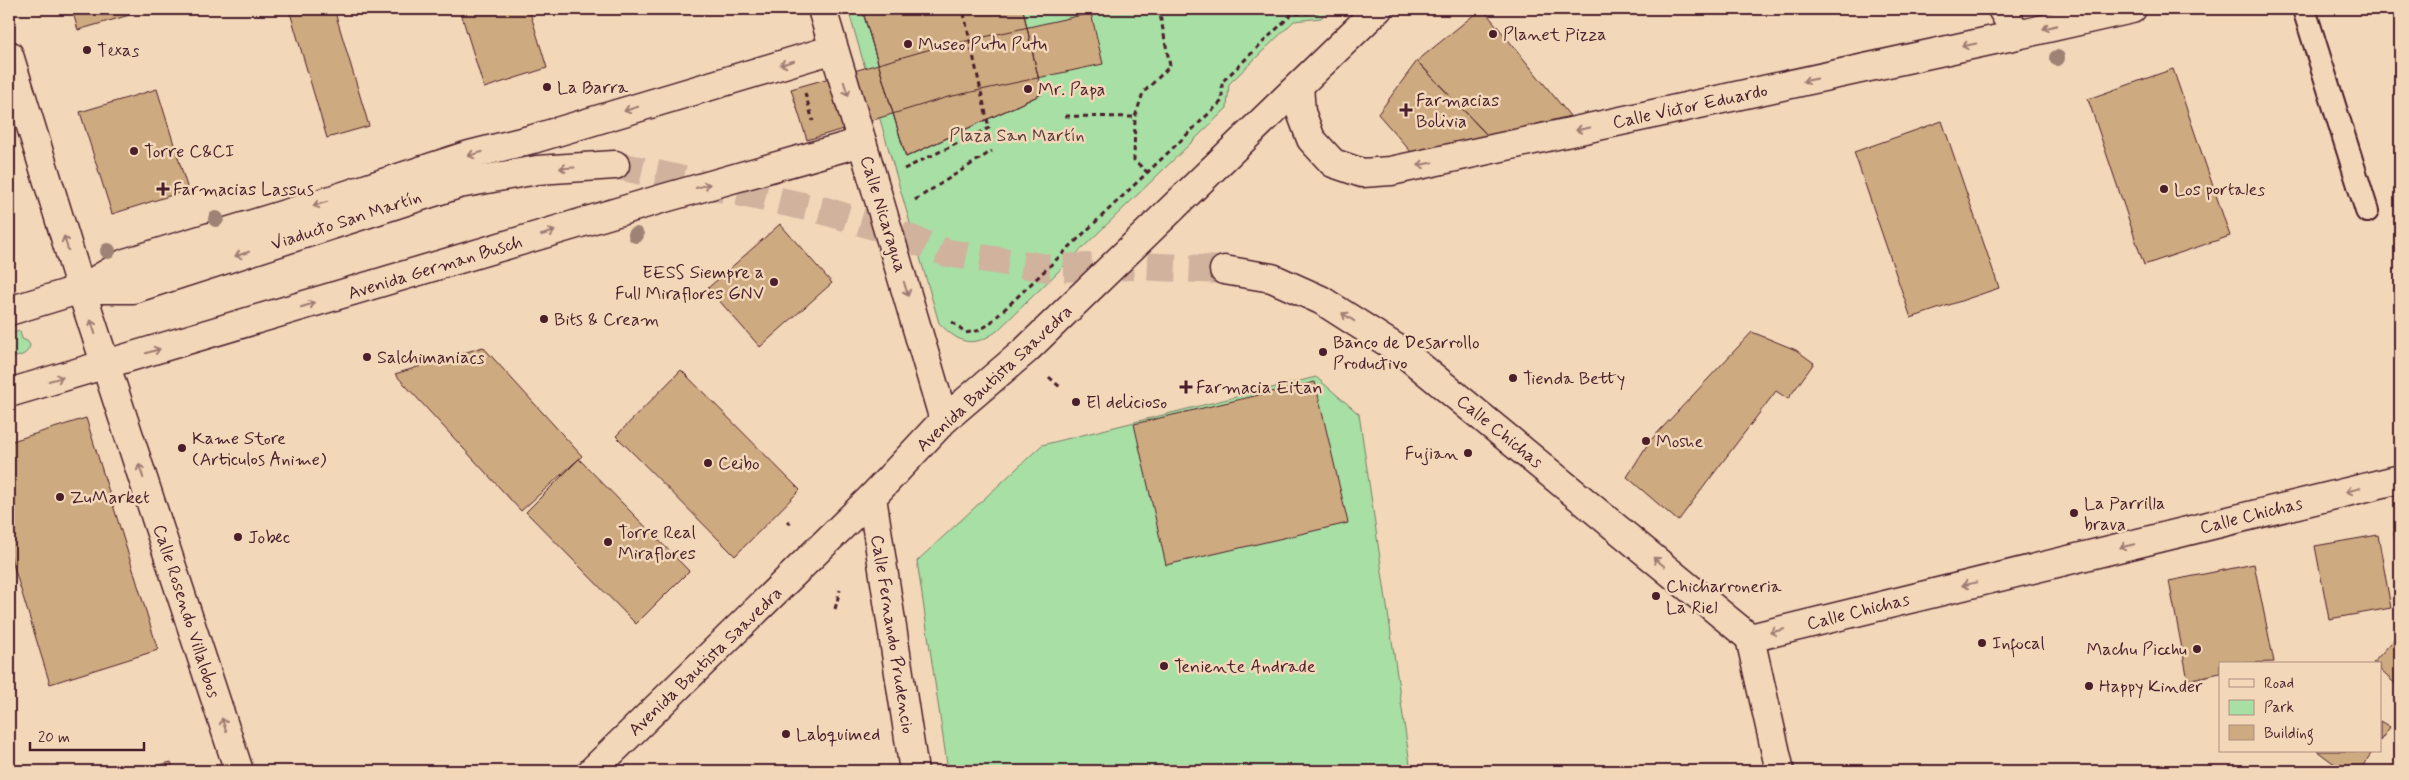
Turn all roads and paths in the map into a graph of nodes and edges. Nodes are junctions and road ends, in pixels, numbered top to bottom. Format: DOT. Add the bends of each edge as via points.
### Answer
graph roads {
  1 [pos="822,9"];
  2 [pos="963,9"];
  3 [pos="1159,9"];
  4 [pos="1320,9"];
  5 [pos="1378,9"];
  6 [pos="2002,9"];
  7 [pos="2132,9"];
  8 [pos="2304,9"];
  9 [pos="2017,35"];
  10 [pos="834,49"];
  11 [pos="9,55"];
  12 [pos="1299,86"];
  13 [pos="804,90"];
  14 [pos="1065,116"];
  15 [pos="1135,117"];
  16 [pos="814,123"];
  17 [pos="862,142"];
  18 [pos="992,151"];
  19 [pos="615,166"];
  20 [pos="904,169"];
  21 [pos="1148,173"];
  22 [pos="911,192"];
  23 [pos="914,200"];
  24 [pos="917,209"];
  25 [pos="2367,212"];
  26 [pos="1224,270"];
  27 [pos="81,289"];
  28 [pos="9,311"];
  29 [pos="948,317"];
  30 [pos="997,317"];
  31 [pos="1000,321"];
  32 [pos="965,333"];
  33 [pos="958,339"];
  34 [pos="106,366"];
  35 [pos="1050,377"];
  36 [pos="1061,388"];
  37 [pos="9,393"];
  38 [pos="944,420"];
  39 [pos="2400,479"];
  40 [pos="872,497"];
  41 [pos="787,521"];
  42 [pos="796,528"];
  43 [pos="840,590"];
  44 [pos="835,609"];
  45 [pos="1750,638"];
  46 [pos="239,771"];
  47 [pos="592,771"];
  48 [pos="914,771"];
  49 [pos="1780,771"];
  1 -- 10 [label="main road, Calle Nicaragua"];
  2 -- 20 [label="path" via="989,128"];
  3 -- 15 [label="path" via="1170,66 1143,93"];
  4 -- 21 [label="path" via="1292,14 1222,82 1222,101"];
  5 -- 12 [label="main road, Avenida Bautista Saavedra"];
  6 -- 9 [label="main road"];
  7 -- 9 [label="main road, Calle Victor Eduardo, one-way"];
  8 -- 25 [label="lane"];
  9 -- 12 [label="main road, Calle Victor Eduardo, one-way" via="1390,171 1362,173 1333,163 1311,139 1301,112"];
  10 -- 17 [label="main road, Calle Nicaragua, one-way"];
  10 -- 27 [label="main road, one-way" via="469,155 125,263"];
  27 -- 11 [label="main road, one-way"];
  12 -- 38 [label="main road, Avenida Bautista Saavedra" via="1026,350"];
  13 -- 16 [label="path"];
  14 -- 15 [label="path"];
  15 -- 21 [label="path" via="1134,160"];
  34 -- 17 [label="main road, Avenida German Busch, one-way" via="660,198"];
  17 -- 38 [label="main road, Calle Nicaragua, one-way"];
  18 -- 23 [label="path"];
  19 -- 27 [label="main road, Viaducto San Martín, one-way" via="537,170 459,184 134,289"];
  21 -- 30 [label="path"];
  22 -- 23 [label="path"];
  23 -- 24 [label="path"];
  45 -- 26 [label="main road, Calle Chichas, one-way" via="1404,353 1321,300 1272,278"];
  27 -- 28 [label="main road"];
  34 -- 27 [label="main road, Calle Rosendo Villalobos, one-way"];
  29 -- 32 [label="path"];
  30 -- 31 [label="path"];
  30 -- 32 [label="path" via="977,331"];
  32 -- 33 [label="path"];
  37 -- 34 [label="main road, Avenida German Busch, one-way"];
  46 -- 34 [label="main road, Calle Rosendo Villalobos, one-way"];
  35 -- 36 [label="path"];
  38 -- 40 [label="main road, Avenida Bautista Saavedra"];
  39 -- 45 [label="main road, Calle Chichas, one-way"];
  40 -- 47 [label="main road, Avenida Bautista Saavedra"];
  40 -- 48 [label="main road, Calle Fernando Prudencio"];
  41 -- 42 [label="path"];
  43 -- 44 [label="path"];
  45 -- 49 [label="main road"];
}
